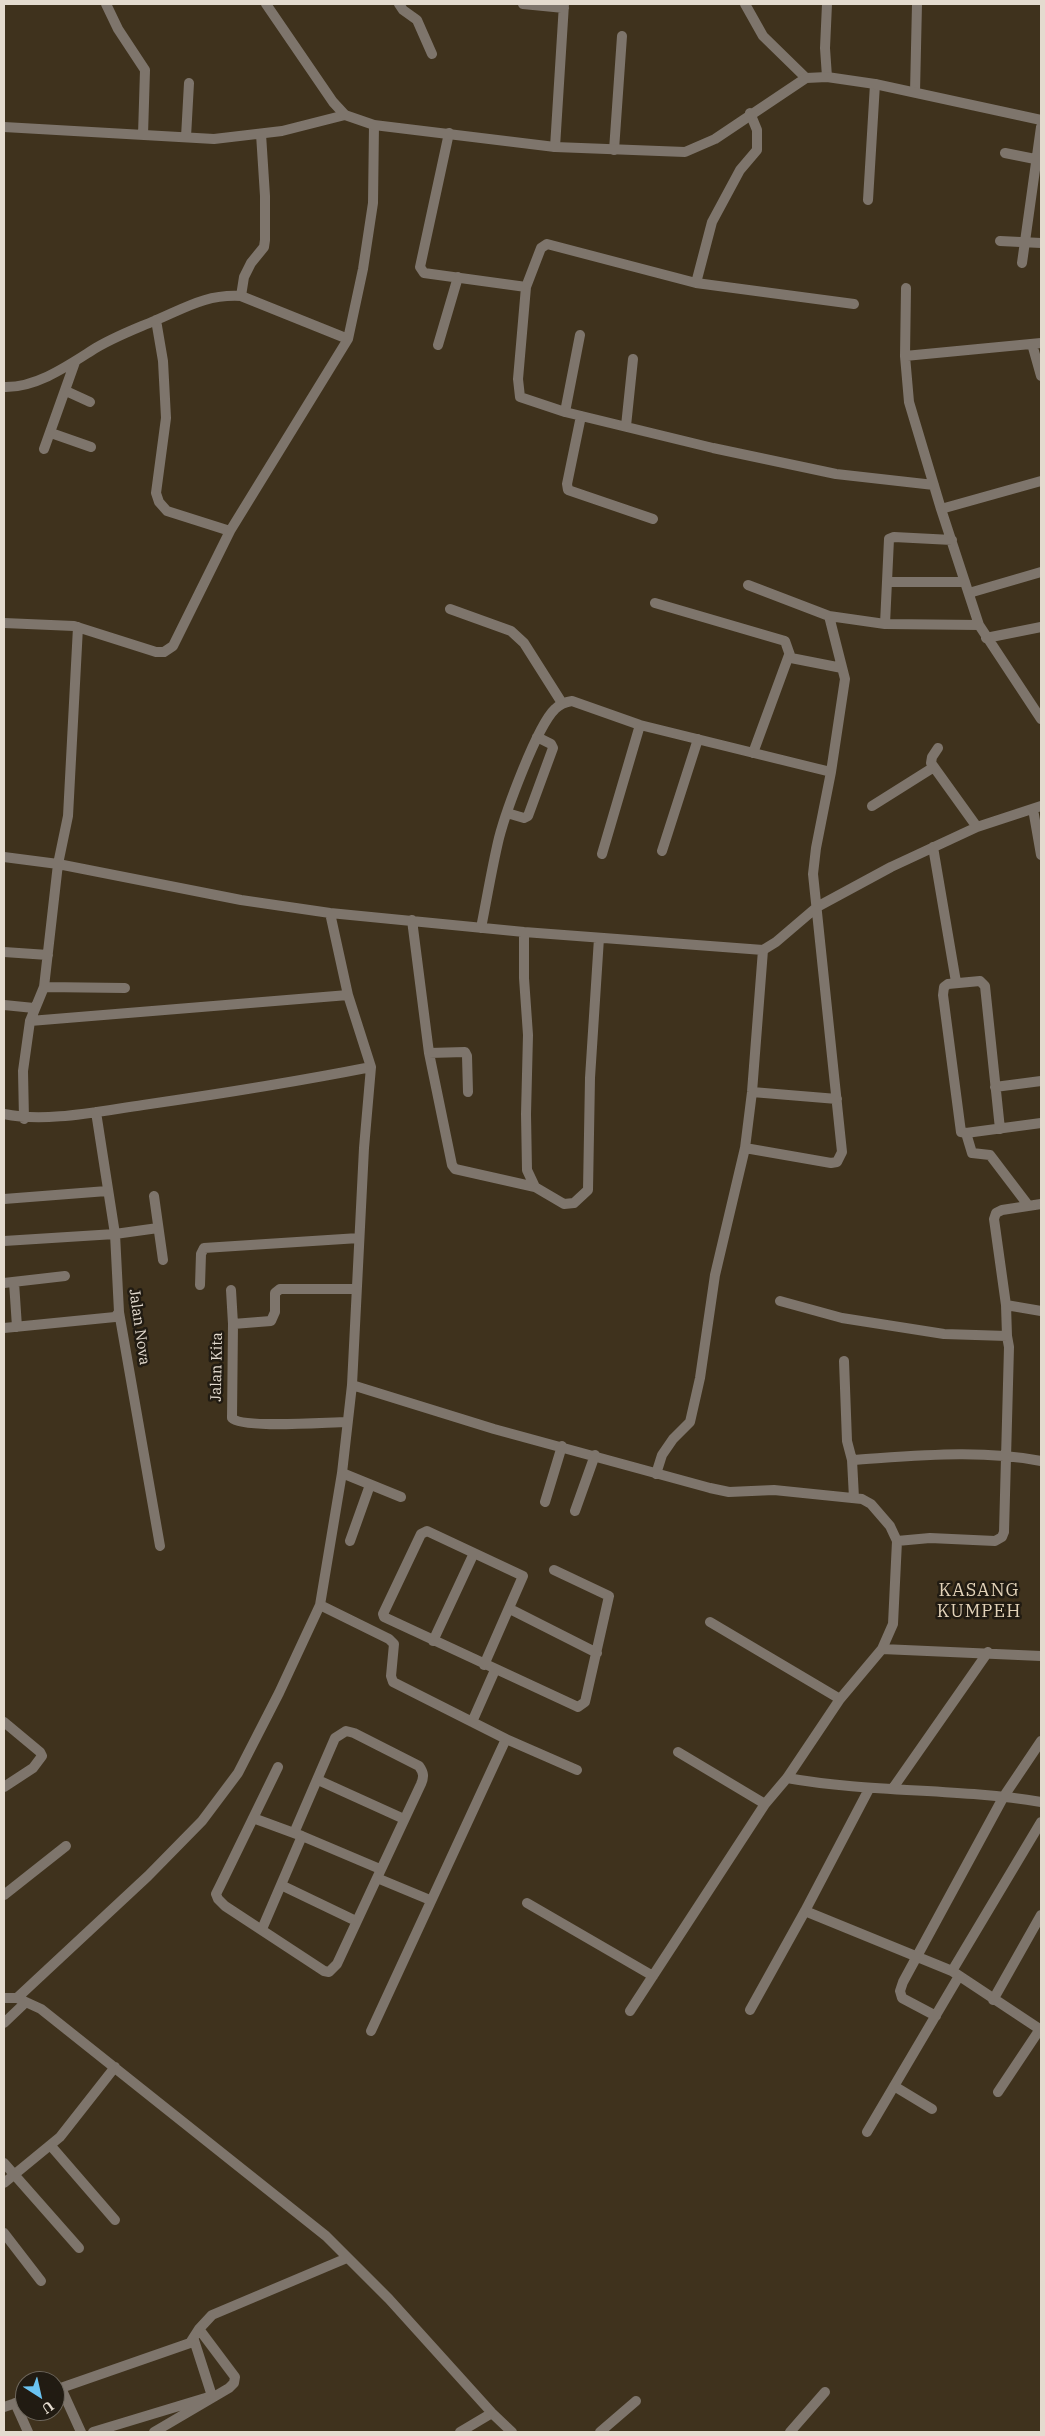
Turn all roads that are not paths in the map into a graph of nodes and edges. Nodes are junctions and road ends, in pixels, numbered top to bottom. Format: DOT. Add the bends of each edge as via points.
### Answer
graph roads {
  1 [pos="106,4"];
  2 [pos="266,4"];
  3 [pos="399,4"];
  4 [pos="523,4"];
  5 [pos="745,4"];
  6 [pos="827,4"];
  7 [pos="917,4"];
  8 [pos="564,6"];
  9 [pos="622,36"];
  10 [pos="432,54"];
  11 [pos="827,77"];
  12 [pos="806,78"];
  13 [pos="189,83"];
  14 [pos="875,84"];
  15 [pos="915,92"];
  16 [pos="750,114"];
  17 [pos="345,115"];
  18 [pos="1041,120"];
  19 [pos="374,125"];
  20 [pos="4,127"];
  21 [pos="1041,128"];
  22 [pos="448,133"];
  23 [pos="261,134"];
  24 [pos="143,135"];
  25 [pos="186,137"];
  26 [pos="556,147"];
  27 [pos="614,150"];
  28 [pos="1005,153"];
  29 [pos="1035,159"];
  30 [pos="1038,186"];
  31 [pos="868,200"];
  32 [pos="1000,241"];
  33 [pos="1025,242"];
  34 [pos="1041,243"];
  35 [pos="1022,263"];
  36 [pos="458,277"];
  37 [pos="696,283"];
  38 [pos="526,287"];
  39 [pos="906,288"];
  40 [pos="241,296"];
  41 [pos="854,304"];
  42 [pos="156,320"];
  43 [pos="580,335"];
  44 [pos="348,339"];
  45 [pos="1037,344"];
  46 [pos="438,345"];
  47 [pos="905,356"];
  48 [pos="633,359"];
  49 [pos="75,362"];
  50 [pos="1041,376"];
  51 [pos="4,387"];
  52 [pos="66,391"];
  53 [pos="90,402"];
  54 [pos="565,412"];
  55 [pos="582,416"];
  56 [pos="626,426"];
  57 [pos="51,432"];
  58 [pos="91,447"];
  59 [pos="44,450"];
  60 [pos="1041,482"];
  61 [pos="934,485"];
  62 [pos="941,509"];
  63 [pos="653,519"];
  64 [pos="230,531"];
  65 [pos="952,540"];
  66 [pos="1041,572"];
  67 [pos="887,582"];
  68 [pos="964,582"];
  69 [pos="748,585"];
  70 [pos="969,593"];
  71 [pos="655,604"];
  72 [pos="450,610"];
  73 [pos="829,616"];
  74 [pos="4,623"];
  75 [pos="885,624"];
  76 [pos="979,625"];
  77 [pos="1041,626"];
  78 [pos="78,627"];
  79 [pos="986,638"];
  80 [pos="789,655"];
  81 [pos="842,668"];
  82 [pos="562,703"];
  83 [pos="1041,719"];
  84 [pos="640,725"];
  85 [pos="537,737"];
  86 [pos="698,739"];
  87 [pos="938,748"];
  88 [pos="753,753"];
  89 [pos="934,767"];
  90 [pos="832,772"];
  91 [pos="872,806"];
  92 [pos="1037,808"];
  93 [pos="507,813"];
  94 [pos="977,826"];
  95 [pos="933,847"];
  96 [pos="662,851"];
  97 [pos="602,854"];
  98 [pos="1041,855"];
  99 [pos="4,858"];
  100 [pos="58,864"];
  101 [pos="817,907"];
  102 [pos="330,913"];
  103 [pos="412,920"];
  104 [pos="481,928"];
  105 [pos="524,932"];
  106 [pos="599,938"];
  107 [pos="763,950"];
  108 [pos="4,952"];
  109 [pos="48,955"];
  110 [pos="956,982"];
  111 [pos="44,986"];
  112 [pos="125,988"];
  113 [pos="348,995"];
  114 [pos="4,1005"];
  115 [pos="34,1008"];
  116 [pos="30,1021"];
  117 [pos="429,1052"];
  118 [pos="371,1066"];
  119 [pos="1041,1081"];
  120 [pos="996,1087"];
  121 [pos="468,1092"];
  122 [pos="752,1092"];
  123 [pos="837,1100"];
  124 [pos="96,1112"];
  125 [pos="4,1114"];
  126 [pos="24,1119"];
  127 [pos="1041,1123"];
  128 [pos="1000,1129"];
  129 [pos="966,1133"];
  130 [pos="745,1148"];
  131 [pos="535,1187"];
  132 [pos="107,1191"];
  133 [pos="154,1196"];
  134 [pos="4,1199"];
  135 [pos="1041,1204"];
  136 [pos="1028,1205"];
  137 [pos="158,1228"];
  138 [pos="115,1234"];
  139 [pos="359,1238"];
  140 [pos="4,1241"];
  141 [pos="163,1260"];
  142 [pos="65,1276"];
  143 [pos="9,1283"];
  144 [pos="200,1285"];
  145 [pos="356,1289"];
  146 [pos="231,1290"];
  147 [pos="780,1301"];
  148 [pos="1006,1305"];
  149 [pos="1041,1311"];
  150 [pos="119,1312"];
  151 [pos="233,1324"];
  152 [pos="17,1327"];
  153 [pos="4,1328"];
  154 [pos="1007,1336"];
  155 [pos="844,1362"];
  156 [pos="352,1385"];
  157 [pos="347,1422"];
  158 [pos="562,1446"];
  159 [pos="1006,1454"];
  160 [pos="595,1455"];
  161 [pos="852,1460"];
  162 [pos="1041,1461"];
  163 [pos="342,1473"];
  164 [pos="656,1474"];
  165 [pos="370,1485"];
  166 [pos="401,1497"];
  167 [pos="854,1498"];
  168 [pos="545,1502"];
  169 [pos="575,1510"];
  170 [pos="350,1541"];
  171 [pos="897,1541"];
  172 [pos="160,1546"];
  173 [pos="474,1553"];
  174 [pos="554,1570"];
  175 [pos="320,1605"];
  176 [pos="510,1609"];
  177 [pos="710,1622"];
  178 [pos="433,1642"];
  179 [pos="882,1649"];
  180 [pos="988,1652"];
  181 [pos="597,1654"];
  182 [pos="1041,1656"];
  183 [pos="484,1665"];
  184 [pos="495,1670"];
  185 [pos="840,1699"];
  186 [pos="4,1722"];
  187 [pos="472,1722"];
  188 [pos="506,1739"];
  189 [pos="1041,1741"];
  190 [pos="678,1752"];
  191 [pos="278,1767"];
  192 [pos="578,1770"];
  193 [pos="787,1778"];
  194 [pos="318,1780"];
  195 [pos="4,1787"];
  196 [pos="894,1788"];
  197 [pos="869,1789"];
  198 [pos="1004,1796"];
  199 [pos="1041,1802"];
  200 [pos="765,1804"];
  201 [pos="252,1818"];
  202 [pos="404,1818"];
  203 [pos="1041,1822"];
  204 [pos="298,1834"];
  205 [pos="66,1846"];
  206 [pos="378,1873"];
  207 [pos="281,1885"];
  208 [pos="4,1895"];
  209 [pos="430,1900"];
  210 [pos="527,1903"];
  211 [pos="805,1911"];
  212 [pos="1041,1915"];
  213 [pos="356,1921"];
  214 [pos="262,1929"];
  215 [pos="917,1956"];
  216 [pos="956,1973"];
  217 [pos="653,1976"];
  218 [pos="4,1998"];
  219 [pos="22,2000"];
  220 [pos="993,2000"];
  221 [pos="750,2010"];
  222 [pos="630,2011"];
  223 [pos="936,2016"];
  224 [pos="4,2024"];
  225 [pos="1041,2030"];
  226 [pos="372,2031"];
  227 [pos="115,2066"];
  228 [pos="894,2086"];
  229 [pos="998,2092"];
  230 [pos="932,2110"];
  231 [pos="867,2132"];
  232 [pos="51,2146"];
  233 [pos="4,2163"];
  234 [pos="14,2176"];
  235 [pos="4,2183"];
  236 [pos="115,2220"];
  237 [pos="4,2233"];
  238 [pos="79,2248"];
  239 [pos="347,2258"];
  240 [pos="41,2281"];
  241 [pos="199,2329"];
  242 [pos="194,2340"];
  243 [pos="65,2387"];
  244 [pos="825,2392"];
  245 [pos="212,2396"];
  246 [pos="636,2401"];
  247 [pos="65,2402"];
  248 [pos="492,2412"];
  249 [pos="81,2432"];
  250 [pos="93,2432"];
  251 [pos="154,2432"];
  252 [pos="460,2432"];
  253 [pos="512,2432"];
  254 [pos="600,2432"];
  255 [pos="790,2432"];
  1 -- 24 [label="street" via="145,70"];
  2 -- 17 [label="street"];
  3 -- 10 [label="street" via="417,20"];
  4 -- 8 [label="street"];
  5 -- 12 [label="street" via="763,36"];
  6 -- 11 [label="street"];
  7 -- 15 [label="street"];
  8 -- 26 [label="street"];
  9 -- 27 [label="street"];
  11 -- 12 [label="street"];
  11 -- 14 [label="street"];
  12 -- 16 [label="street"];
  13 -- 25 [label="street"];
  14 -- 15 [label="street"];
  14 -- 31 [label="street"];
  15 -- 18 [label="street"];
  16 -- 27 [label="street" via="715,139 685,152"];
  16 -- 37 [label="street" via="757,130 757,150 740,170 712,222"];
  17 -- 19 [label="street"];
  17 -- 23 [label="street"];
  19 -- 22 [label="street"];
  19 -- 44 [label="street" via="373,204"];
  20 -- 24 [label="street"];
  21 -- 29 [label="street"];
  22 -- 26 [label="street"];
  22 -- 36 [label="street" via="420,267 424,273"];
  23 -- 25 [label="street" via="214,140"];
  23 -- 40 [label="street" via="265,240 264,248 244,277"];
  24 -- 25 [label="street"];
  26 -- 27 [label="street"];
  28 -- 29 [label="street"];
  29 -- 30 [label="street"];
  30 -- 33 [label="street"];
  32 -- 33 [label="street"];
  33 -- 34 [label="street"];
  33 -- 35 [label="street"];
  36 -- 38 [label="street"];
  36 -- 46 [label="street"];
  37 -- 38 [label="street" via="547,244 540,248"];
  37 -- 41 [label="street"];
  38 -- 54 [label="street" via="518,379 520,397"];
  39 -- 47 [label="street"];
  40 -- 42 [label="street" via="225,295 197,302"];
  40 -- 44 [label="street"];
  42 -- 49 [label="street" via="124,333"];
  42 -- 64 [label="street" via="163,361 166,418 156,493 159,502 168,511"];
  43 -- 54 [label="street"];
  44 -- 64 [label="street"];
  45 -- 47 [label="street"];
  45 -- 50 [label="street"];
  47 -- 61 [label="street" via="909,402"];
  48 -- 56 [label="street"];
  49 -- 51 [label="street" via="26,384"];
  49 -- 52 [label="street"];
  52 -- 53 [label="street"];
  52 -- 57 [label="street"];
  54 -- 55 [label="street"];
  55 -- 56 [label="street"];
  55 -- 63 [label="street" via="568,490"];
  56 -- 61 [label="street" via="836,474"];
  57 -- 58 [label="street"];
  57 -- 59 [label="street"];
  60 -- 62 [label="street"];
  61 -- 62 [label="street"];
  62 -- 65 [label="street"];
  64 -- 78 [label="street" via="173,646 164,652"];
  65 -- 67 [label="street" via="892,537 889,539"];
  65 -- 68 [label="street"];
  66 -- 70 [label="street"];
  67 -- 68 [label="street"];
  67 -- 75 [label="street"];
  68 -- 70 [label="street"];
  69 -- 73 [label="street"];
  70 -- 76 [label="street"];
  71 -- 80 [label="street" via="785,641"];
  72 -- 82 [label="street" via="511,631 524,643"];
  73 -- 75 [label="street"];
  73 -- 81 [label="street"];
  74 -- 78 [label="street"];
  75 -- 76 [label="street"];
  76 -- 79 [label="street"];
  77 -- 79 [label="street"];
  78 -- 100 [label="street" via="68,816"];
  79 -- 83 [label="street"];
  80 -- 81 [label="street"];
  80 -- 88 [label="street"];
  81 -- 90 [label="street" via="845,679"];
  82 -- 84 [label="street" via="572,701"];
  82 -- 85 [label="street" via="546,719"];
  84 -- 86 [label="street"];
  84 -- 97 [label="street"];
  85 -- 93 [label="street"];
  85 -- 93 [label="street" via="553,748 528,816 524,818"];
  86 -- 88 [label="street"];
  86 -- 96 [label="street"];
  87 -- 89 [label="street" via="932,757"];
  88 -- 90 [label="street"];
  89 -- 91 [label="street"];
  89 -- 94 [label="street"];
  90 -- 101 [label="street" via="814,865"];
  92 -- 94 [label="street"];
  92 -- 98 [label="street"];
  93 -- 104 [label="street" via="499,837"];
  94 -- 95 [label="street"];
  95 -- 101 [label="street"];
  95 -- 110 [label="street"];
  99 -- 100 [label="street"];
  100 -- 102 [label="street" via="242,900"];
  100 -- 109 [label="street"];
  101 -- 107 [label="street"];
  101 -- 123 [label="street"];
  102 -- 103 [label="street"];
  102 -- 113 [label="street"];
  103 -- 104 [label="street"];
  103 -- 117 [label="street"];
  104 -- 105 [label="street"];
  105 -- 106 [label="street"];
  105 -- 131 [label="street" via="528,1035 527,1170"];
  106 -- 107 [label="street"];
  106 -- 131 [label="street" via="590,1078 588,1190 574,1203 564,1204"];
  107 -- 122 [label="street"];
  108 -- 109 [label="street"];
  109 -- 111 [label="street"];
  110 -- 120 [label="street" via="980,981 985,986"];
  110 -- 129 [label="street" via="944,987 943,995 960,1130"];
  111 -- 112 [label="street"];
  111 -- 115 [label="street"];
  113 -- 116 [label="street"];
  113 -- 118 [label="street"];
  114 -- 115 [label="street"];
  115 -- 116 [label="street"];
  116 -- 126 [label="street" via="23,1070"];
  117 -- 121 [label="street" via="465,1052"];
  117 -- 131 [label="street" via="455,1169"];
  118 -- 124 [label="street" via="292,1083"];
  118 -- 139 [label="street"];
  119 -- 120 [label="street"];
  120 -- 128 [label="street"];
  122 -- 123 [label="street"];
  122 -- 130 [label="street"];
  123 -- 130 [label="street" via="842,1152 837,1162"];
  124 -- 126 [label="street"];
  124 -- 132 [label="street, Jalan Nova"];
  125 -- 126 [label="street"];
  127 -- 128 [label="street"];
  128 -- 129 [label="street"];
  129 -- 136 [label="street" via="972,1152 990,1155"];
  130 -- 164 [label="street" via="715,1274 700,1378 690,1422 673,1438 662,1455"];
  132 -- 134 [label="street"];
  132 -- 138 [label="street, Jalan Nova"];
  133 -- 137 [label="street"];
  135 -- 136 [label="street"];
  136 -- 148 [label="street" via="1002,1210 994,1219"];
  137 -- 138 [label="street"];
  137 -- 141 [label="street"];
  138 -- 140 [label="street"];
  138 -- 150 [label="street, Jalan Nova"];
  139 -- 144 [label="street" via="204,1248 200,1254"];
  139 -- 145 [label="street"];
  142 -- 143 [label="street"];
  143 -- 152 [label="street"];
  145 -- 151 [label="street" via="280,1289 275,1293 275,1312 270,1321"];
  145 -- 156 [label="street"];
  146 -- 151 [label="street, Jalan Kita"];
  147 -- 154 [label="street" via="842,1318 944,1334"];
  148 -- 149 [label="street"];
  148 -- 154 [label="street"];
  150 -- 152 [label="street" via="115,1317"];
  150 -- 172 [label="street, Jalan Nova"];
  151 -- 157 [label="street, Jalan Kita" via="234,1421 250,1424"];
  152 -- 153 [label="street"];
  154 -- 159 [label="street"];
  155 -- 161 [label="street"];
  156 -- 157 [label="street"];
  156 -- 158 [label="street" via="494,1429"];
  157 -- 163 [label="street"];
  158 -- 160 [label="street"];
  158 -- 168 [label="street"];
  159 -- 161 [label="street"];
  159 -- 162 [label="street"];
  159 -- 171 [label="street" via="1002,1538 995,1541 930,1538"];
  160 -- 164 [label="street"];
  160 -- 169 [label="street"];
  161 -- 167 [label="street"];
  163 -- 165 [label="street"];
  163 -- 175 [label="street"];
  164 -- 167 [label="street" via="730,1492 774,1490"];
  165 -- 166 [label="street"];
  165 -- 170 [label="street"];
  167 -- 171 [label="street" via="871,1504 890,1526"];
  171 -- 179 [label="street" via="894,1617"];
  173 -- 176 [label="street" via="523,1576"];
  173 -- 178 [label="street"];
  173 -- 178 [label="street" via="424,1531 383,1614 387,1620"];
  174 -- 181 [label="street" via="609,1596"];
  175 -- 187 [label="street" via="394,1644 393,1682"];
  175 -- 219 [label="street" via="238,1773 202,1821"];
  176 -- 181 [label="street"];
  176 -- 183 [label="street"];
  177 -- 185 [label="street"];
  178 -- 183 [label="street"];
  179 -- 180 [label="street"];
  179 -- 185 [label="street"];
  180 -- 182 [label="street"];
  180 -- 196 [label="street"];
  181 -- 184 [label="street" via="585,1702 578,1708"];
  183 -- 184 [label="street"];
  184 -- 187 [label="street"];
  185 -- 193 [label="street"];
  186 -- 195 [label="street" via="42,1756 33,1768"];
  187 -- 188 [label="street"];
  188 -- 192 [label="street"];
  188 -- 209 [label="street"];
  189 -- 198 [label="street"];
  190 -- 200 [label="street"];
  191 -- 201 [label="street"];
  193 -- 197 [label="street"];
  193 -- 200 [label="street"];
  194 -- 202 [label="street"];
  194 -- 202 [label="street" via="335,1738 346,1731 354,1734 419,1766 422,1771 424,1777"];
  194 -- 204 [label="street"];
  196 -- 197 [label="street"];
  196 -- 198 [label="street"];
  197 -- 211 [label="street"];
  198 -- 199 [label="street"];
  198 -- 215 [label="street"];
  200 -- 217 [label="street"];
  201 -- 204 [label="street"];
  201 -- 214 [label="street" via="216,1894 225,1906"];
  202 -- 206 [label="street"];
  203 -- 216 [label="street"];
  204 -- 206 [label="street"];
  204 -- 207 [label="street"];
  205 -- 208 [label="street"];
  206 -- 209 [label="street"];
  206 -- 213 [label="street"];
  207 -- 213 [label="street"];
  207 -- 214 [label="street"];
  209 -- 226 [label="street"];
  210 -- 217 [label="street"];
  211 -- 215 [label="street"];
  211 -- 221 [label="street"];
  212 -- 220 [label="street"];
  213 -- 214 [label="street" via="337,1964 329,1972 324,1972"];
  215 -- 216 [label="street"];
  215 -- 223 [label="street" via="900,1992 902,1998"];
  216 -- 220 [label="street"];
  216 -- 223 [label="street"];
  217 -- 222 [label="street"];
  218 -- 219 [label="street"];
  219 -- 224 [label="street"];
  219 -- 227 [label="street" via="41,2009"];
  220 -- 225 [label="street"];
  223 -- 228 [label="street"];
  225 -- 229 [label="street"];
  227 -- 232 [label="street"];
  227 -- 239 [label="street" via="326,2236"];
  228 -- 230 [label="street"];
  228 -- 231 [label="street"];
  232 -- 234 [label="street"];
  232 -- 236 [label="street"];
  233 -- 234 [label="street"];
  234 -- 235 [label="street"];
  234 -- 238 [label="street"];
  237 -- 240 [label="street"];
  239 -- 241 [label="street" via="212,2315"];
  239 -- 248 [label="street"];
  241 -- 242 [label="street"];
  241 -- 245 [label="street" via="235,2377 230,2388"];
  242 -- 243 [label="street"];
  242 -- 245 [label="street"];
  244 -- 255 [label="street"];
  245 -- 250 [label="street"];
  245 -- 251 [label="street"];
  246 -- 254 [label="street"];
  247 -- 249 [label="street"];
  248 -- 252 [label="street"];
  248 -- 253 [label="street"];
}
